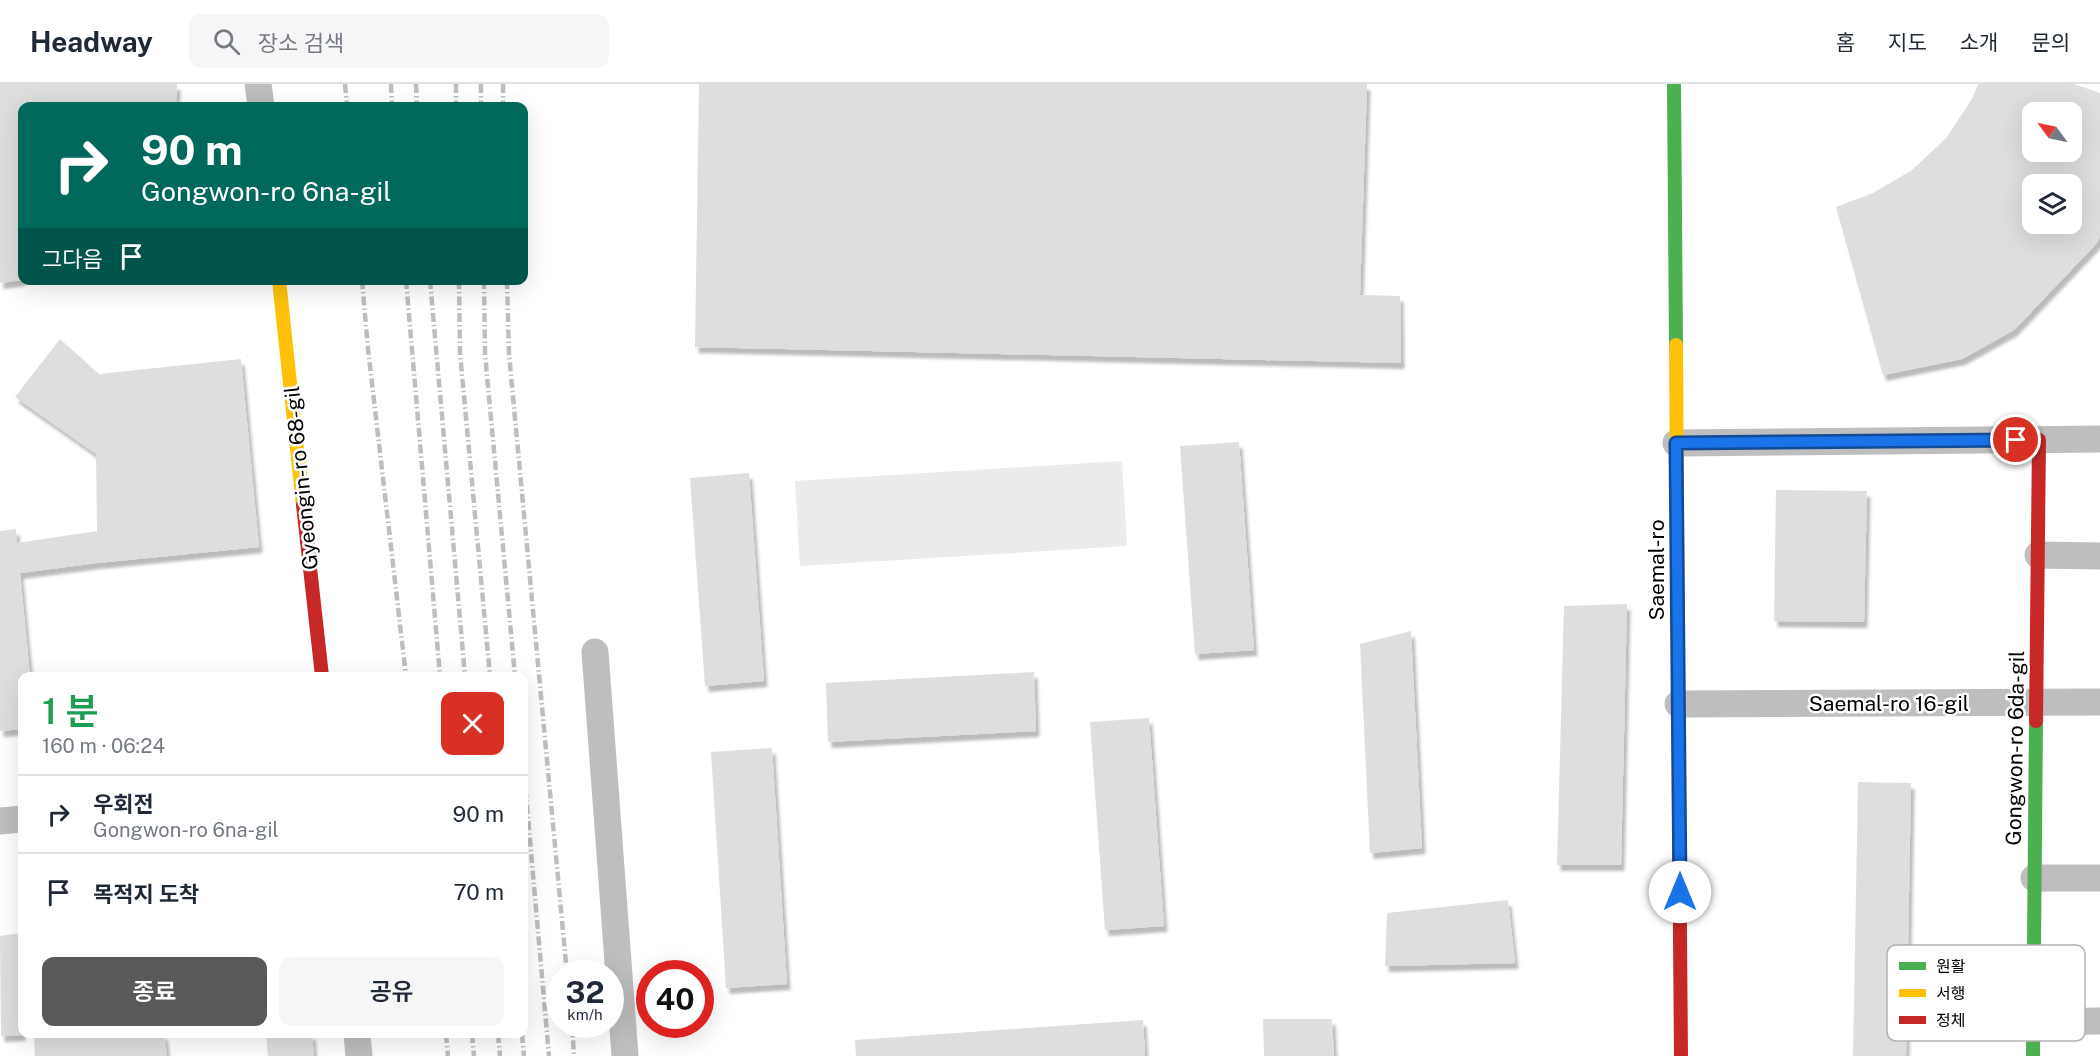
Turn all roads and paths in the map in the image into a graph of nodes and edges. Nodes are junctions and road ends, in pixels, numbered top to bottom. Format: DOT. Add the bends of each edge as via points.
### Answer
graph roads {
  1 [pos="258,84"];
  2 [pos="1674,84"];
  3 [pos="260,102"];
  4 [pos="280,285"];
  5 [pos="2100,439"];
  6 [pos="2039,440"];
  7 [pos="1676,443"];
  8 [pos="2038,555"];
  9 [pos="2100,556"];
  10 [pos="595,652"];
  11 [pos="322,672"];
  12 [pos="2100,702"];
  13 [pos="2036,703"];
  14 [pos="1678,704"];
  15 [pos="18,819"];
  16 [pos="0,821"];
  17 [pos="2034,878"];
  18 [pos="2100,878"];
  19 [pos="2034,945"];
  20 [pos="2085,1021"];
  21 [pos="2100,1021"];
  22 [pos="357,1038"];
  23 [pos="359,1056"];
  24 [pos="625,1056"];
  25 [pos="1681,1056"];
  1 -- 3 [label="street"];
  2 -- 7 [label="street, Saemal-ro"];
  4 -- 11 [label="street, Gyeongin-ro 68-gil"];
  5 -- 6 [label="street"];
  6 -- 7 [label="street"];
  6 -- 8 [label="street, Gongwon-ro 6da-gil"];
  7 -- 14 [label="street, Saemal-ro"];
  8 -- 9 [label="street"];
  8 -- 13 [label="street, Gongwon-ro 6da-gil"];
  10 -- 24 [label="street"];
  12 -- 13 [label="street, Saemal-ro 16-gil"];
  13 -- 14 [label="street, Saemal-ro 16-gil"];
  13 -- 17 [label="street, Gongwon-ro 6da-gil"];
  14 -- 25 [label="street, Saemal-ro"];
  15 -- 16 [label="street"];
  17 -- 18 [label="street"];
  17 -- 19 [label="street, Gongwon-ro 6da-gil"];
  20 -- 21 [label="street"];
  22 -- 23 [label="street"];
}
